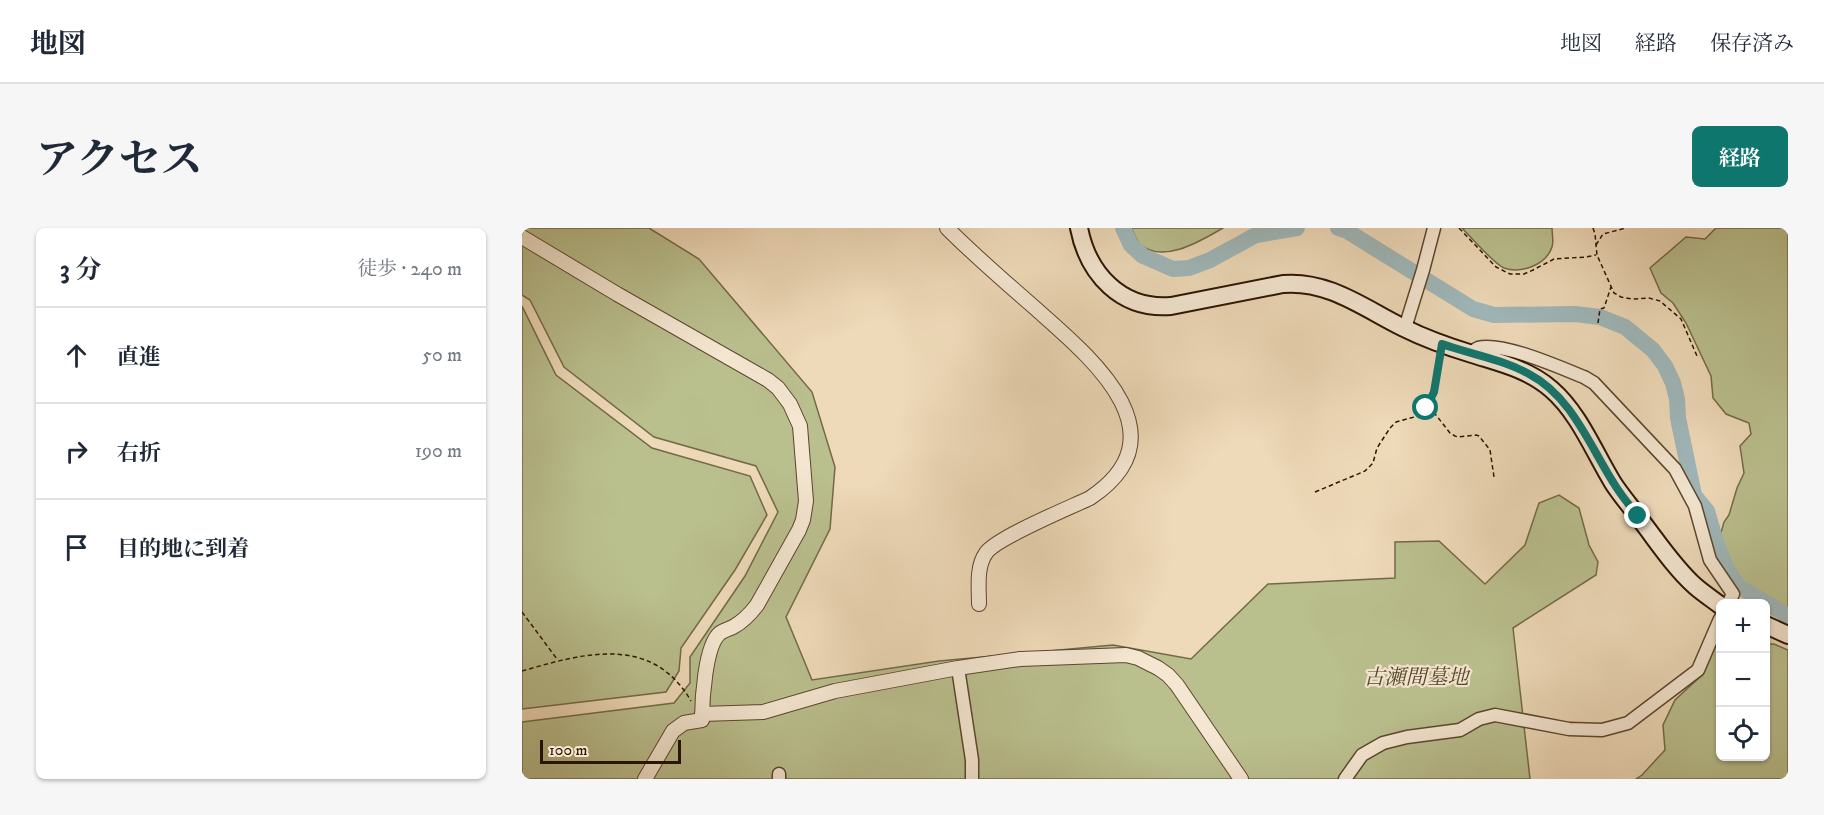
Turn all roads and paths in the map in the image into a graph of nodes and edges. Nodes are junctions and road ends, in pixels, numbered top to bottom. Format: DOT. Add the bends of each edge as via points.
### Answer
graph roads {
  1 [pos="947,228"];
  2 [pos="1078,228"];
  3 [pos="1434,228"];
  4 [pos="1459,228"];
  5 [pos="1593,228"];
  6 [pos="1626,228"];
  7 [pos="522,237"];
  8 [pos="1596,245"];
  9 [pos="1597,255"];
  10 [pos="1611,287"];
  11 [pos="1598,323"];
  12 [pos="1405,328"];
  13 [pos="1442,344"];
  14 [pos="1470,354"];
  15 [pos="1697,356"];
  16 [pos="1428,405"];
  17 [pos="1494,477"];
  18 [pos="1315,492"];
  19 [pos="1730,599"];
  20 [pos="1716,602"];
  21 [pos="979,604"];
  22 [pos="522,612"];
  23 [pos="1770,627"];
  24 [pos="1716,628"];
  25 [pos="1788,635"];
  26 [pos="557,660"];
  27 [pos="958,668"];
  28 [pos="522,670"];
  29 [pos="692,703"];
  30 [pos="702,714"];
  31 [pos="645,779"];
  32 [pos="972,779"];
  33 [pos="1241,779"];
  34 [pos="1345,779"];
  1 -- 21 [label="street" via="1102,372 1119,396 1130,433 1120,469 1101,490 1000,541 986,553"];
  2 -- 12 [label="main road" via="1088,259 1105,283 1118,294 1138,302 1171,306 1270,285 1301,283 1330,290"];
  3 -- 12 [label="street"];
  4 -- 9 [label="path" via="1496,267 1510,274 1524,274 1554,259"];
  5 -- 8 [label="path"];
  6 -- 8 [label="path" via="1603,234"];
  7 -- 30 [label="street" via="768,380 785,396 800,426 806,494 803,520 757,605 736,626 722,632 710,647"];
  8 -- 9 [label="path"];
  9 -- 10 [label="path"];
  10 -- 11 [label="path"];
  10 -- 15 [label="path" via="1621,297 1655,299 1678,315"];
  12 -- 13 [label="main road"];
  13 -- 14 [label="main road"];
  13 -- 16 [label="path"];
  14 -- 19 [label="street" via="1476,348 1491,347 1515,351 1594,383 1675,469 1695,506 1710,560 1733,594"];
  14 -- 20 [label="main road" via="1518,368 1556,394 1659,544 1695,586"];
  16 -- 17 [label="path" via="1458,438 1479,436 1490,450"];
  16 -- 18 [label="path" via="1418,416 1396,422 1390,428 1365,471"];
  22 -- 26 [label="path"];
  23 -- 25 [label="main road"];
  24 -- 34 [label="street" via="1698,670 1628,723 1602,730 1569,729 1495,715 1460,730 1383,743 1362,755"];
  26 -- 28 [label="path"];
  26 -- 29 [label="path" via="629,654 662,668 682,686"];
  27 -- 30 [label="street" via="835,692 763,712"];
  27 -- 32 [label="street"];
  27 -- 33 [label="street" via="1020,659 1115,654 1138,658 1158,668 1177,685"];
  30 -- 31 [label="street" via="702,720 684,723 673,731"];
}
